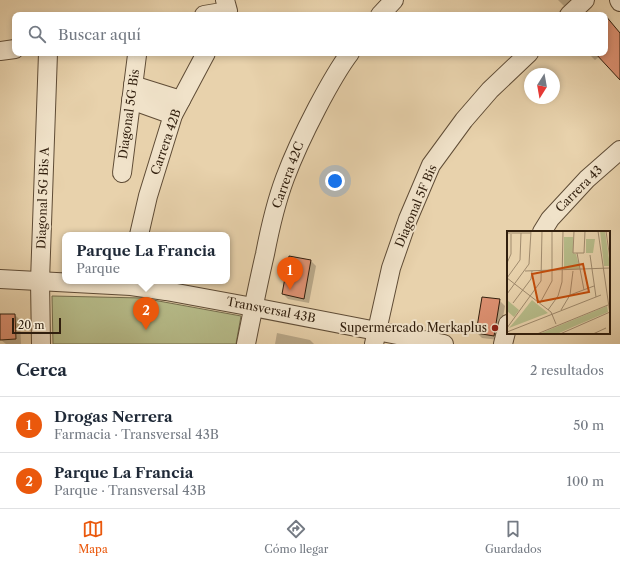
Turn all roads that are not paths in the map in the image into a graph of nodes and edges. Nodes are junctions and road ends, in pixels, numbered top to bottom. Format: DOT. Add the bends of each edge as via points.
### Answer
graph roads {
  1 [pos="394,0"];
  2 [pos="585,0"];
  3 [pos="228,6"];
  4 [pos="212,12"];
  5 [pos="383,12"];
  6 [pos="572,12"];
  7 [pos="12,49"];
  8 [pos="0,51"];
  9 [pos="48,56"];
  10 [pos="138,56"];
  11 [pos="204,56"];
  12 [pos="348,56"];
  13 [pos="526,56"];
  14 [pos="132,92"];
  15 [pos="177,108"];
  16 [pos="620,150"];
  17 [pos="122,173"];
  18 [pos="543,231"];
  19 [pos="140,232"];
  20 [pos="0,279"];
  21 [pos="40,281"];
  22 [pos="62,281"];
  23 [pos="135,284"];
  24 [pos="253,307"];
  25 [pos="507,328"];
  26 [pos="375,337"];
  27 [pos="41,344"];
  28 [pos="246,344"];
  29 [pos="444,344"];
  30 [pos="503,344"];
  1 -- 5 [label="street"];
  2 -- 6 [label="street"];
  3 -- 4 [label="street"];
  7 -- 8 [label="street"];
  9 -- 21 [label="street, Diagonal 5G Bis A"];
  10 -- 14 [label="street, Diagonal 5G Bis"];
  11 -- 15 [label="street, Carrera 42B"];
  12 -- 24 [label="street, Carrera 42C" via="326,91 285,177"];
  13 -- 26 [label="street, Diagonal 5F Bis" via="490,90 464,120 432,165 408,219 391,268"];
  14 -- 15 [label="street"];
  14 -- 17 [label="street, Diagonal 5G Bis"];
  15 -- 19 [label="street, Carrera 42B" via="148,196"];
  16 -- 18 [label="street, Carrera 43" via="587,179 550,219"];
  20 -- 21 [label="street, Transversal 43B"];
  21 -- 22 [label="street, Transversal 43B"];
  21 -- 27 [label="street, Diagonal 5G Bis A"];
  23 -- 24 [label="street, Transversal 43B"];
  24 -- 26 [label="street, Transversal 43B"];
  24 -- 28 [label="street, Carrera 42C"];
  25 -- 30 [label="street"];
  26 -- 29 [label="street, Transversal 43B"];
}
